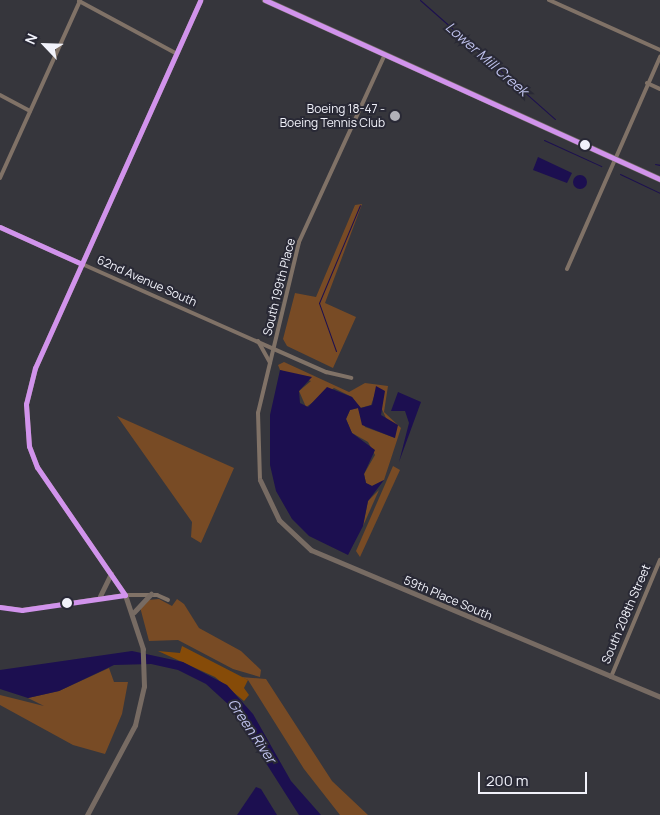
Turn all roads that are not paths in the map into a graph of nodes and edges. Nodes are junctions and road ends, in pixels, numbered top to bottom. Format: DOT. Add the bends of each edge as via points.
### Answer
graph roads {
  1 [pos="200,0"];
  2 [pos="265,0"];
  3 [pos="549,0"];
  4 [pos="79,1"];
  5 [pos="660,50"];
  6 [pos="176,53"];
  7 [pos="384,56"];
  8 [pos="660,57"];
  9 [pos="647,83"];
  10 [pos="660,89"];
  11 [pos="0,95"];
  12 [pos="30,111"];
  13 [pos="614,159"];
  14 [pos="0,178"];
  15 [pos="660,179"];
  16 [pos="0,228"];
  17 [pos="82,264"];
  18 [pos="567,269"];
  19 [pos="258,341"];
  20 [pos="274,348"];
  21 [pos="270,362"];
  22 [pos="351,378"];
  23 [pos="260,480"];
  24 [pos="660,560"];
  25 [pos="111,573"];
  26 [pos="151,594"];
  27 [pos="125,595"];
  28 [pos="100,596"];
  29 [pos="168,600"];
  30 [pos="0,606"];
  31 [pos="134,612"];
  32 [pos="611,677"];
  33 [pos="660,697"];
  34 [pos="86,815"];
  1 -- 6 [label="main road"];
  2 -- 7 [label="main road"];
  3 -- 5 [label="street"];
  4 -- 6 [label="street"];
  4 -- 12 [label="street"];
  6 -- 17 [label="main road"];
  7 -- 13 [label="main road"];
  7 -- 20 [label="street, South 199th Place" via="300,242"];
  8 -- 9 [label="street"];
  9 -- 10 [label="street"];
  9 -- 13 [label="street"];
  11 -- 12 [label="street"];
  12 -- 14 [label="street"];
  13 -- 15 [label="main road"];
  13 -- 18 [label="street"];
  16 -- 17 [label="main road, 62nd Avenue South"];
  17 -- 19 [label="street, 62nd Avenue South"];
  17 -- 25 [label="main road" via="30,384 28,435 43,477"];
  19 -- 20 [label="street, 62nd Avenue South"];
  19 -- 21 [label="street"];
  20 -- 21 [label="street, South 199th Place"];
  20 -- 22 [label="street, 62nd Avenue South"];
  21 -- 23 [label="street, South 199th Place" via="258,413"];
  23 -- 32 [label="main road, 59th Place South" via="278,520 311,550"];
  24 -- 32 [label="street, South 208th Street"];
  25 -- 27 [label="main road"];
  25 -- 28 [label="main road"];
  26 -- 27 [label="street"];
  26 -- 29 [label="street"];
  26 -- 31 [label="main road" via="139,602"];
  27 -- 28 [label="street"];
  27 -- 31 [label="main road"];
  28 -- 30 [label="street" via="22,610"];
  31 -- 34 [label="main road" via="142,639 143,696 130,738"];
  32 -- 33 [label="main road, 59th Place South"];
}
